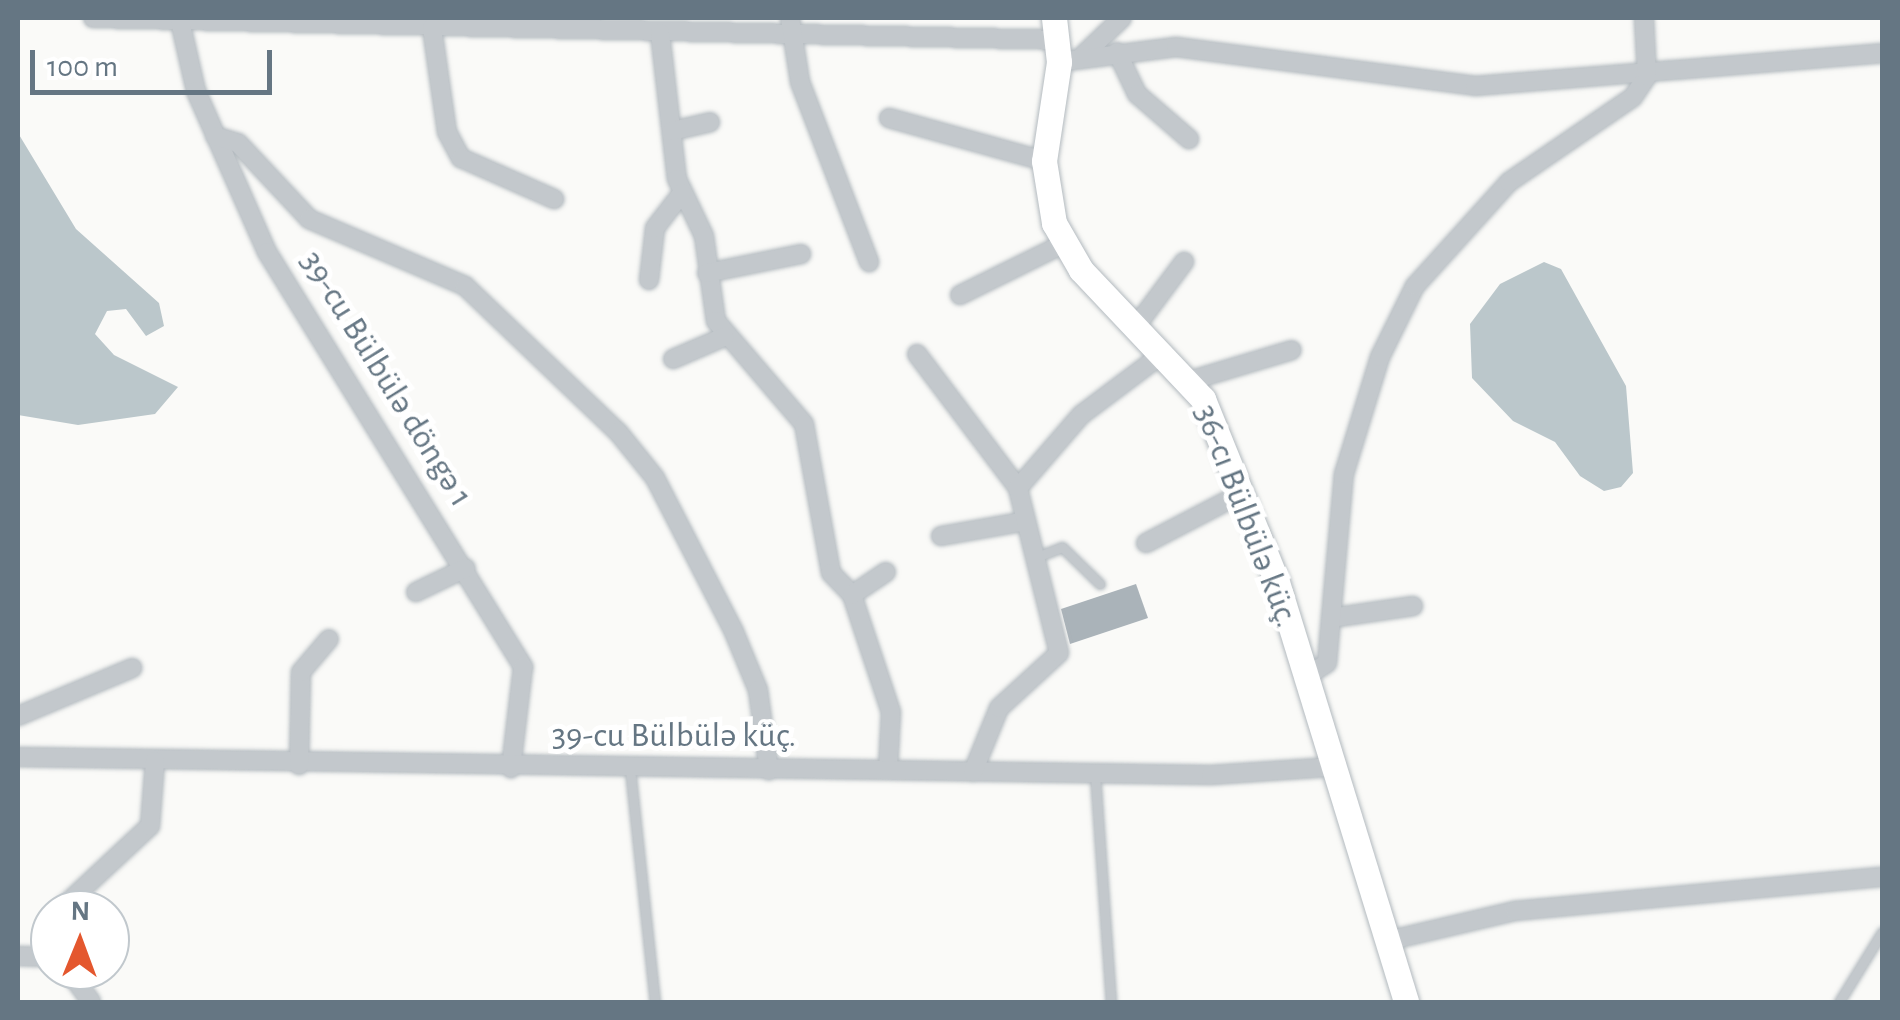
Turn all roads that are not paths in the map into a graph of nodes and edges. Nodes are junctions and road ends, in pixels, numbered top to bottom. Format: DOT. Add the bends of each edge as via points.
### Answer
graph roads {
  1 [pos="93,18"];
  2 [pos="1122,18"];
  3 [pos="1644,18"];
  4 [pos="201,20"];
  5 [pos="180,22"];
  6 [pos="307,22"];
  7 [pos="386,23"];
  8 [pos="791,27"];
  9 [pos="432,28"];
  10 [pos="660,33"];
  11 [pos="1063,45"];
  12 [pos="1117,52"];
  13 [pos="1882,53"];
  14 [pos="1647,76"];
  15 [pos="889,118"];
  16 [pos="710,122"];
  17 [pos="672,130"];
  18 [pos="215,136"];
  19 [pos="1189,139"];
  20 [pos="1044,161"];
  21 [pos="682,193"];
  22 [pos="554,200"];
  23 [pos="1064,244"];
  24 [pos="801,254"];
  25 [pos="869,262"];
  26 [pos="1184,262"];
  27 [pos="706,273"];
  28 [pos="650,280"];
  29 [pos="960,295"];
  30 [pos="1134,329"];
  31 [pos="724,336"];
  32 [pos="1292,350"];
  33 [pos="918,354"];
  34 [pos="1161,355"];
  35 [pos="673,359"];
  36 [pos="1192,380"];
  37 [pos="1018,488"];
  38 [pos="1240,494"];
  39 [pos="1026,520"];
  40 [pos="941,536"];
  41 [pos="1146,543"];
  42 [pos="1038,556"];
  43 [pos="466,568"];
  44 [pos="886,572"];
  45 [pos="1100,584"];
  46 [pos="416,592"];
  47 [pos="852,595"];
  48 [pos="1413,606"];
  49 [pos="1331,618"];
  50 [pos="329,638"];
  51 [pos="132,668"];
  52 [pos="1304,678"];
  53 [pos="18,716"];
  54 [pos="18,756"];
  55 [pos="155,761"];
  56 [pos="299,766"];
  57 [pos="1330,767"];
  58 [pos="511,768"];
  59 [pos="630,769"];
  60 [pos="769,770"];
  61 [pos="888,770"];
  62 [pos="973,772"];
  63 [pos="1094,774"];
  64 [pos="1882,877"];
  65 [pos="81,890"];
  66 [pos="1882,932"];
  67 [pos="1387,941"];
  68 [pos="655,1002"];
  69 [pos="1111,1002"];
  70 [pos="1406,1002"];
  71 [pos="1839,1002"];
  1 -- 5 [label="street"];
  2 -- 11 [label="street"];
  3 -- 14 [label="street"];
  4 -- 5 [label="street"];
  4 -- 6 [label="street"];
  5 -- 18 [label="street, 39-cu Bülbülə döngə 1"];
  6 -- 7 [label="street"];
  7 -- 9 [label="street"];
  8 -- 10 [label="street"];
  8 -- 11 [label="street"];
  8 -- 25 [label="street"];
  9 -- 10 [label="street"];
  9 -- 22 [label="street" via="440,102 461,158"];
  10 -- 17 [label="street"];
  11 -- 12 [label="street"];
  11 -- 20 [label="street, 36-cı Bülbülə küç."];
  12 -- 14 [label="street" via="1176,47 1429,85"];
  12 -- 19 [label="street" via="1137,94"];
  13 -- 14 [label="street"];
  14 -- 49 [label="street" via="1633,97 1509,182 1414,286 1380,356 1344,474"];
  15 -- 20 [label="street"];
  16 -- 17 [label="street"];
  17 -- 21 [label="street"];
  18 -- 43 [label="street, 39-cu Bülbülə döngə 1" via="267,252"];
  18 -- 60 [label="street" via="238,144 316,223 465,286 618,432 655,478 734,632 758,690"];
  20 -- 23 [label="street, 36-cı Bülbülə küç."];
  21 -- 27 [label="street" via="704,236"];
  21 -- 28 [label="street" via="655,228"];
  23 -- 29 [label="street"];
  23 -- 30 [label="street, 36-cı Bülbülə küç."];
  24 -- 27 [label="street"];
  26 -- 30 [label="street"];
  27 -- 31 [label="street"];
  30 -- 34 [label="street, 36-cı Bülbülə küç."];
  31 -- 35 [label="street"];
  31 -- 47 [label="street" via="804,424 831,573"];
  32 -- 36 [label="street"];
  33 -- 37 [label="street"];
  34 -- 36 [label="street, 36-cı Bülbülə küç."];
  34 -- 37 [label="street" via="1081,416"];
  36 -- 38 [label="street, 36-cı Bülbülə küç."];
  37 -- 39 [label="street"];
  38 -- 41 [label="street"];
  38 -- 52 [label="street, 36-cı Bülbülə küç."];
  39 -- 40 [label="street"];
  39 -- 42 [label="street"];
  42 -- 45 [label="lane" via="1062,547"];
  42 -- 62 [label="street" via="1059,653 999,708"];
  43 -- 46 [label="street"];
  43 -- 58 [label="street, 39-cu Bülbülə döngə 1" via="523,666"];
  44 -- 47 [label="street"];
  47 -- 61 [label="street" via="891,712"];
  48 -- 49 [label="street"];
  49 -- 52 [label="street" via="1328,663"];
  50 -- 56 [label="street" via="300,672"];
  51 -- 53 [label="street"];
  52 -- 57 [label="street, 36-cı Bülbülə küç."];
  54 -- 55 [label="street, 39-cu Bülbülə küç."];
  55 -- 56 [label="street, 39-cu Bülbülə küç."];
  55 -- 65 [label="street" via="150,826"];
  56 -- 58 [label="street, 39-cu Bülbülə küç."];
  57 -- 63 [label="street, 39-cu Bülbülə küç."];
  57 -- 67 [label="street, 36-cı Bülbülə küç."];
  58 -- 59 [label="street, 39-cu Bülbülə küç."];
  59 -- 60 [label="street, 39-cu Bülbülə küç."];
  59 -- 68 [label="lane"];
  60 -- 61 [label="street, 39-cu Bülbülə küç."];
  61 -- 62 [label="street, 39-cu Bülbülə küç."];
  62 -- 63 [label="street, 39-cu Bülbülə küç."];
  63 -- 69 [label="lane"];
  64 -- 67 [label="street" via="1515,912"];
  66 -- 71 [label="lane"];
  67 -- 70 [label="street, 36-cı Bülbülə küç."];
}
